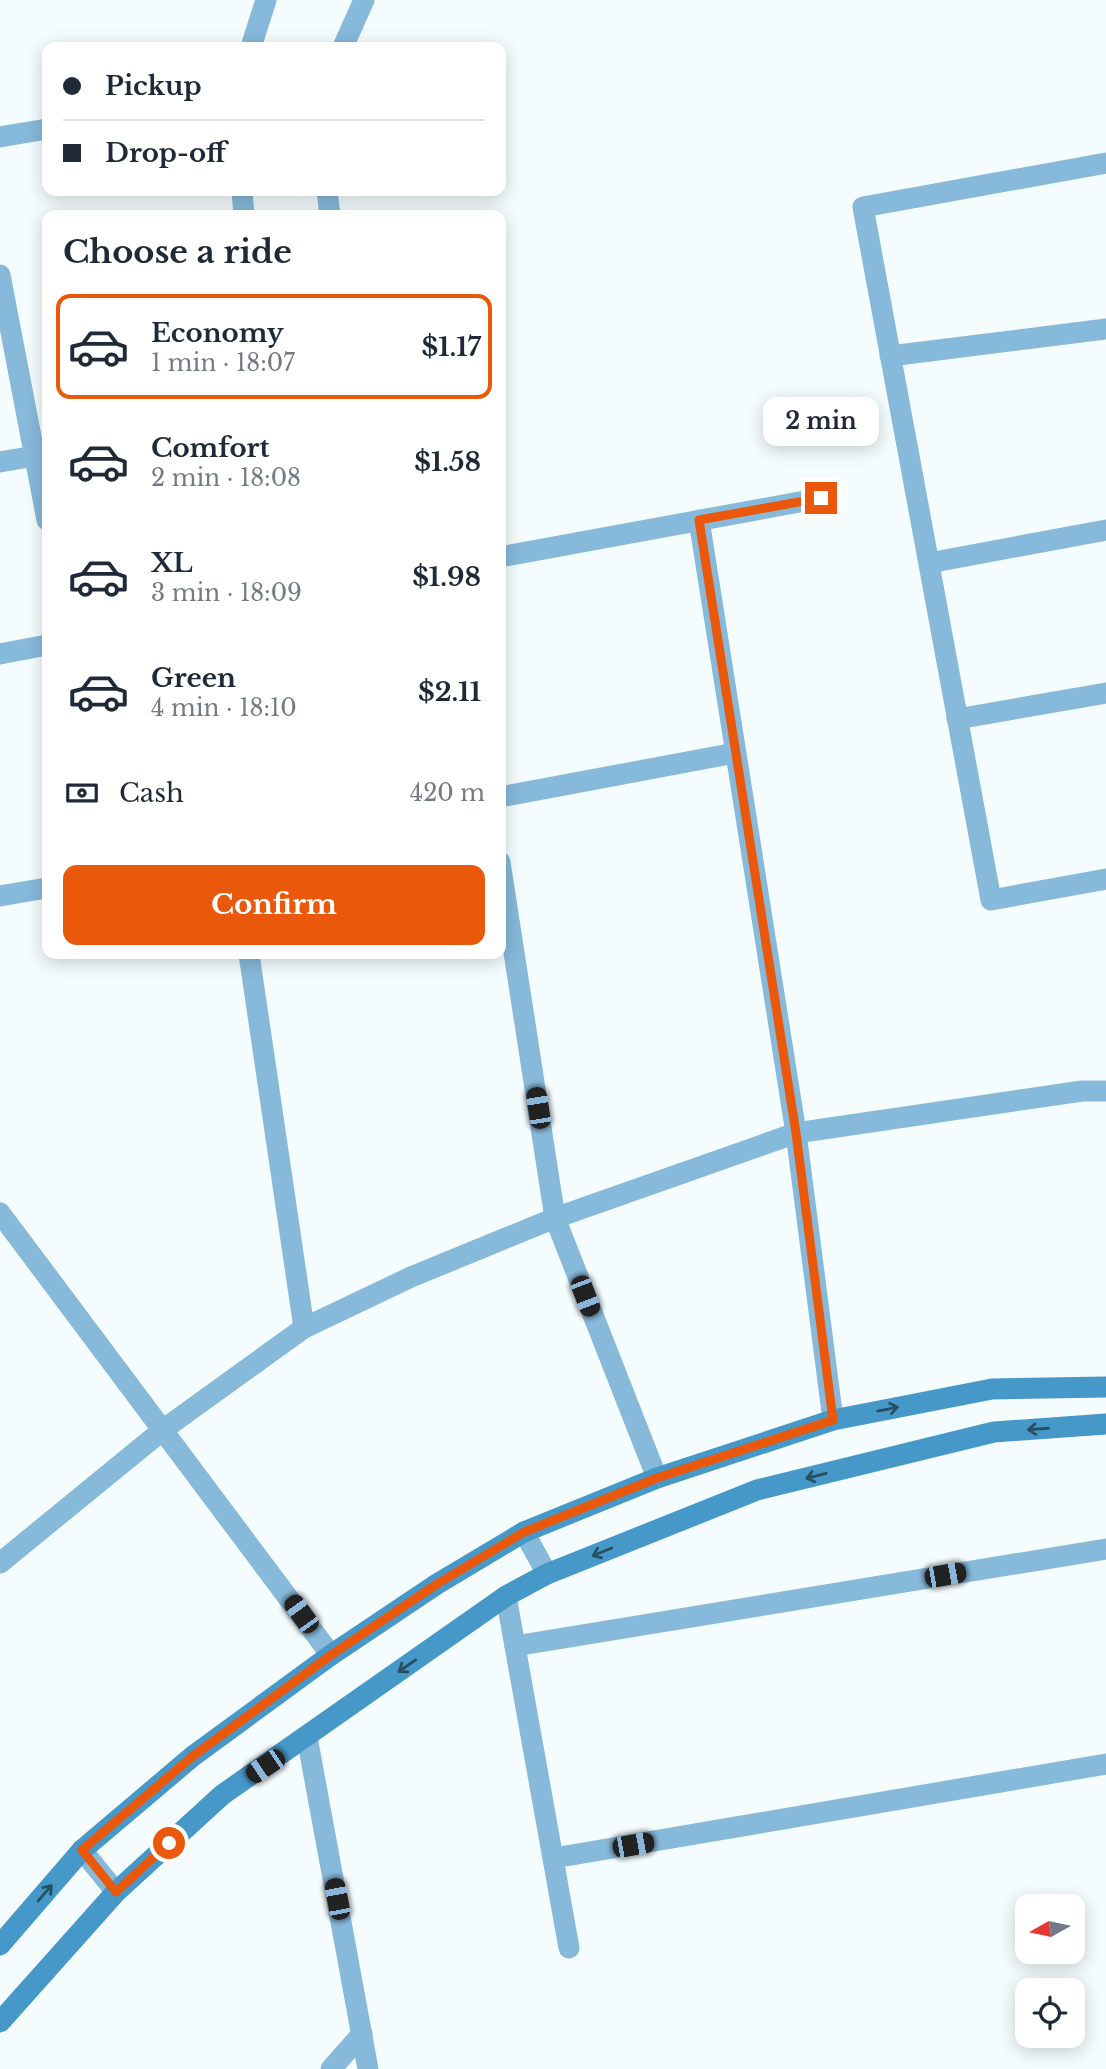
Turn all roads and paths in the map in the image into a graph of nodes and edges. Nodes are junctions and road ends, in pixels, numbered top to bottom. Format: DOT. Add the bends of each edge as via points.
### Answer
graph roads {
  1 [pos="266,0"];
  2 [pos="364,0"];
  3 [pos="253,42"];
  4 [pos="345,42"];
  5 [pos="42,130"];
  6 [pos="0,137"];
  7 [pos="1106,163"];
  8 [pos="0,275"];
  9 [pos="1106,329"];
  10 [pos="890,356"];
  11 [pos="35,456"];
  12 [pos="0,462"];
  13 [pos="42,493"];
  14 [pos="821,498"];
  15 [pos="699,520"];
  16 [pos="1106,530"];
  17 [pos="506,556"];
  18 [pos="929,563"];
  19 [pos="42,646"];
  20 [pos="0,654"];
  21 [pos="1106,693"];
  22 [pos="957,719"];
  23 [pos="736,753"];
  24 [pos="506,796"];
  25 [pos="1106,879"];
  26 [pos="42,889"];
  27 [pos="0,896"];
  28 [pos="506,901"];
  29 [pos="250,959"];
  30 [pos="1106,1091"];
  31 [pos="796,1133"];
  32 [pos="0,1213"];
  33 [pos="555,1218"];
  34 [pos="304,1328"];
  35 [pos="1106,1387"];
  36 [pos="833,1420"];
  37 [pos="1106,1424"];
  38 [pos="164,1429"];
  39 [pos="657,1478"];
  40 [pos="524,1532"];
  41 [pos="1106,1549"];
  42 [pos="0,1563"];
  43 [pos="547,1574"];
  44 [pos="506,1596"];
  45 [pos="514,1646"];
  46 [pos="331,1655"];
  47 [pos="307,1737"];
  48 [pos="1106,1764"];
  49 [pos="82,1850"];
  50 [pos="554,1858"];
  51 [pos="116,1892"];
  52 [pos="0,1945"];
  53 [pos="569,1948"];
  54 [pos="0,2022"];
  55 [pos="362,2034"];
  56 [pos="331,2069"];
  57 [pos="368,2069"];
  1 -- 3 [label="street"];
  2 -- 4 [label="street"];
  5 -- 6 [label="street"];
  7 -- 10 [label="street" via="863,207"];
  8 -- 11 [label="street"];
  9 -- 10 [label="street"];
  10 -- 18 [label="street"];
  11 -- 12 [label="street"];
  11 -- 13 [label="street"];
  14 -- 15 [label="street"];
  15 -- 17 [label="street"];
  15 -- 23 [label="street"];
  16 -- 18 [label="street"];
  18 -- 22 [label="street"];
  19 -- 20 [label="street"];
  21 -- 22 [label="street"];
  22 -- 25 [label="street" via="991,900"];
  23 -- 24 [label="street"];
  23 -- 31 [label="street"];
  26 -- 27 [label="street"];
  28 -- 33 [label="street"];
  29 -- 34 [label="street"];
  30 -- 31 [label="street"];
  31 -- 33 [label="street"];
  31 -- 36 [label="street"];
  32 -- 38 [label="street"];
  33 -- 34 [label="street" via="411,1277"];
  33 -- 39 [label="street"];
  34 -- 38 [label="street"];
  36 -- 35 [label="street, one-way" via="992,1389"];
  36 -- 39 [label="street"];
  37 -- 43 [label="street, one-way" via="994,1432 757,1490"];
  38 -- 42 [label="street"];
  38 -- 46 [label="street"];
  39 -- 40 [label="street"];
  40 -- 43 [label="street"];
  40 -- 46 [label="street"];
  41 -- 45 [label="street"];
  43 -- 44 [label="street"];
  44 -- 45 [label="street"];
  44 -- 47 [label="street, one-way"];
  45 -- 50 [label="street"];
  46 -- 49 [label="street" via="193,1756"];
  47 -- 51 [label="street" via="222,1795"];
  47 -- 55 [label="street"];
  48 -- 50 [label="street"];
  49 -- 51 [label="street"];
  52 -- 49 [label="street, one-way"];
  50 -- 53 [label="street"];
  51 -- 54 [label="street"];
  55 -- 56 [label="street"];
  55 -- 57 [label="street"];
}
